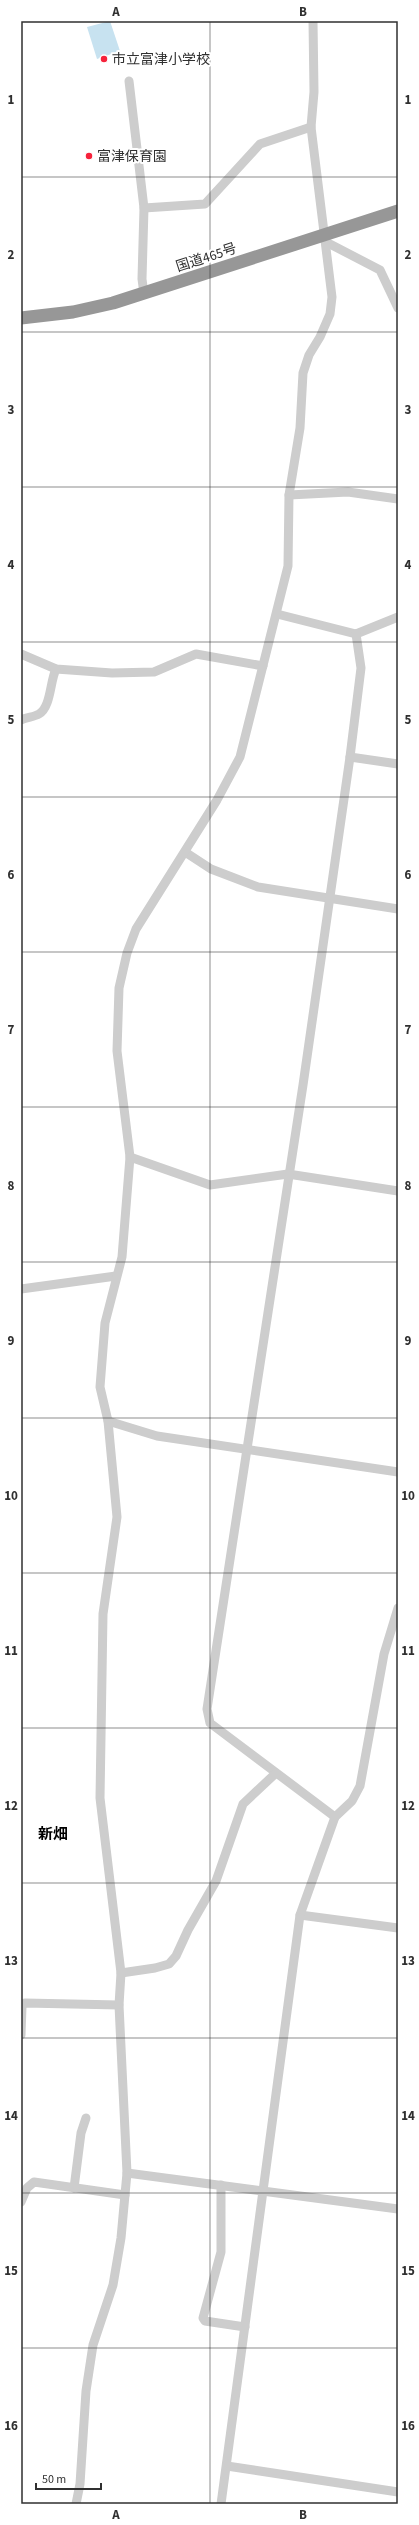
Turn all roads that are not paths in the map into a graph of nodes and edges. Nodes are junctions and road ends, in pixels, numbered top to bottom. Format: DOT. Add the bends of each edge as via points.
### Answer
graph roads {
  1 [pos="313,21"];
  2 [pos="129,81"];
  3 [pos="311,127"];
  4 [pos="144,208"];
  5 [pos="398,211"];
  6 [pos="326,238"];
  7 [pos="144,294"];
  8 [pos="398,308"];
  9 [pos="21,318"];
  10 [pos="289,495"];
  11 [pos="398,499"];
  12 [pos="277,614"];
  13 [pos="398,617"];
  14 [pos="356,634"];
  15 [pos="21,654"];
  16 [pos="263,666"];
  17 [pos="56,669"];
  18 [pos="21,720"];
  19 [pos="350,757"];
  20 [pos="398,764"];
  21 [pos="185,852"];
  22 [pos="329,899"];
  23 [pos="398,909"];
  24 [pos="130,1158"];
  25 [pos="288,1174"];
  26 [pos="398,1191"];
  27 [pos="116,1276"];
  28 [pos="21,1289"];
  29 [pos="108,1421"];
  30 [pos="247,1450"];
  31 [pos="398,1472"];
  32 [pos="398,1608"];
  33 [pos="395,1623"];
  34 [pos="276,1774"];
  35 [pos="335,1817"];
  36 [pos="300,1914"];
  37 [pos="398,1928"];
  38 [pos="121,1973"];
  39 [pos="119,2005"];
  40 [pos="21,2035"];
  41 [pos="86,2118"];
  42 [pos="127,2173"];
  43 [pos="221,2185"];
  44 [pos="74,2188"];
  45 [pos="263,2190"];
  46 [pos="125,2195"];
  47 [pos="21,2202"];
  48 [pos="398,2209"];
  49 [pos="245,2327"];
  50 [pos="227,2466"];
  51 [pos="398,2492"];
  52 [pos="76,2504"];
  53 [pos="221,2504"];
  1 -- 3 [label="street" via="314,92"];
  2 -- 4 [label="street"];
  3 -- 4 [label="street" via="260,144 205,204"];
  3 -- 6 [label="street"];
  4 -- 7 [label="street"];
  5 -- 6 [label="highway, 国道465号"];
  6 -- 7 [label="highway, 国道465号"];
  6 -- 8 [label="street" via="380,270"];
  6 -- 10 [label="street" via="332,297 330,314 309,355 303,373 300,428"];
  7 -- 9 [label="highway, 国道465号" via="72,312"];
  10 -- 11 [label="street" via="348,492"];
  10 -- 12 [label="street" via="288,566"];
  12 -- 14 [label="street"];
  12 -- 16 [label="street"];
  13 -- 14 [label="street"];
  14 -- 19 [label="street" via="361,668"];
  15 -- 17 [label="street"];
  16 -- 17 [label="street" via="196,654 154,672 112,673"];
  16 -- 21 [label="street" via="240,757"];
  17 -- 18 [label="street" via="47,705 40,714"];
  19 -- 20 [label="street"];
  19 -- 22 [label="street"];
  21 -- 22 [label="street" via="211,869 258,887"];
  21 -- 24 [label="street" via="136,929 127,953 119,988 118,1051"];
  22 -- 23 [label="street"];
  22 -- 25 [label="street"];
  24 -- 25 [label="street" via="210,1186"];
  24 -- 27 [label="street" via="122,1257"];
  25 -- 26 [label="street"];
  25 -- 30 [label="street"];
  27 -- 28 [label="street"];
  27 -- 29 [label="street" via="105,1324 101,1361 100,1388"];
  29 -- 30 [label="street" via="157,1436"];
  29 -- 38 [label="street" via="117,1517 102,1614 100,1798"];
  30 -- 31 [label="street"];
  30 -- 34 [label="street" via="207,1709 210,1723"];
  32 -- 33 [label="street"];
  33 -- 35 [label="street" via="384,1654 360,1786 352,1801"];
  34 -- 35 [label="street"];
  34 -- 38 [label="street" via="243,1804 216,1881 176,1956 169,1964"];
  35 -- 36 [label="street"];
  36 -- 37 [label="street"];
  36 -- 45 [label="street"];
  38 -- 39 [label="street"];
  39 -- 40 [label="street" via="25,2003 22,2006"];
  39 -- 42 [label="street"];
  41 -- 44 [label="street" via="80,2133"];
  42 -- 43 [label="street"];
  42 -- 46 [label="street"];
  43 -- 45 [label="street"];
  43 -- 49 [label="street" via="221,2252 203,2318 205,2321"];
  44 -- 46 [label="street"];
  44 -- 47 [label="street" via="34,2182 27,2188"];
  45 -- 48 [label="street"];
  45 -- 49 [label="street"];
  46 -- 52 [label="street" via="121,2238 112,2285 93,2345 86,2391 80,2484"];
  49 -- 50 [label="street"];
  50 -- 51 [label="street"];
  50 -- 53 [label="street"];
}
